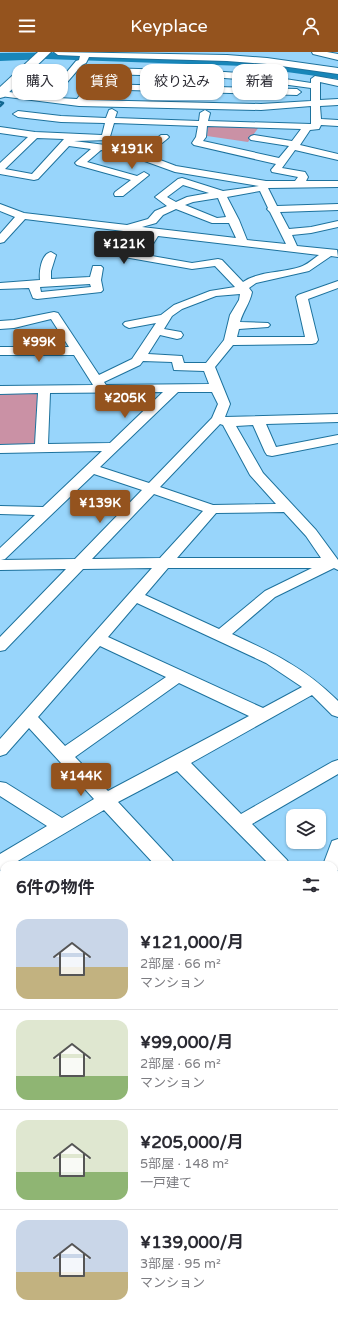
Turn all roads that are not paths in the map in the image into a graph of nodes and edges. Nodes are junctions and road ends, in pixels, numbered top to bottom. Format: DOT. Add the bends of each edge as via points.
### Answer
graph roads {
  1 [pos="44,52"];
  2 [pos="58,52"];
  3 [pos="316,52"];
  4 [pos="277,55"];
  5 [pos="84,57"];
  6 [pos="338,57"];
  7 [pos="267,61"];
  8 [pos="338,71"];
  9 [pos="224,75"];
  10 [pos="68,76"];
  11 [pos="338,83"];
  12 [pos="315,89"];
  13 [pos="224,90"];
  14 [pos="0,94"];
  15 [pos="12,95"];
  16 [pos="31,100"];
  17 [pos="51,100"];
  18 [pos="81,100"];
  19 [pos="207,100"];
  20 [pos="338,102"];
  21 [pos="79,103"];
  22 [pos="114,104"];
  23 [pos="315,104"];
  24 [pos="206,106"];
  25 [pos="18,114"];
  26 [pos="110,121"];
  27 [pos="338,122"];
  28 [pos="204,124"];
  29 [pos="312,124"];
  30 [pos="263,125"];
  31 [pos="0,129"];
  32 [pos="35,135"];
  33 [pos="164,137"];
  34 [pos="69,140"];
  35 [pos="295,146"];
  36 [pos="100,147"];
  37 [pos="140,156"];
  38 [pos="338,157"];
  39 [pos="282,162"];
  40 [pos="158,164"];
  41 [pos="0,169"];
  42 [pos="138,179"];
  43 [pos="298,184"];
  44 [pos="338,184"];
  45 [pos="265,186"];
  46 [pos="119,194"];
  47 [pos="221,194"];
  48 [pos="176,205"];
  49 [pos="338,206"];
  50 [pos="0,207"];
  51 [pos="272,209"];
  52 [pos="22,216"];
  53 [pos="234,220"];
  54 [pos="338,224"];
  55 [pos="126,229"];
  56 [pos="154,232"];
  57 [pos="285,232"];
  58 [pos="1,237"];
  59 [pos="244,243"];
  60 [pos="293,248"];
  61 [pos="113,252"];
  62 [pos="335,253"];
  63 [pos="51,255"];
  64 [pos="139,257"];
  65 [pos="97,268"];
  66 [pos="305,269"];
  67 [pos="95,280"];
  68 [pos="46,283"];
  69 [pos="33,284"];
  70 [pos="0,286"];
  71 [pos="243,288"];
  72 [pos="335,288"];
  73 [pos="165,318"];
  74 [pos="129,324"];
  75 [pos="0,325"];
  76 [pos="264,325"];
  77 [pos="234,326"];
  78 [pos="158,331"];
  79 [pos="177,335"];
  80 [pos="230,341"];
  81 [pos="0,351"];
  82 [pos="77,351"];
  83 [pos="140,357"];
  84 [pos="209,368"];
  85 [pos="100,385"];
  86 [pos="175,388"];
  87 [pos="217,388"];
  88 [pos="0,390"];
  89 [pos="44,390"];
  90 [pos="338,418"];
  91 [pos="223,421"];
  92 [pos="258,421"];
  93 [pos="338,439"];
  94 [pos="114,447"];
  95 [pos="41,449"];
  96 [pos="0,450"];
  97 [pos="93,469"];
  98 [pos="152,488"];
  99 [pos="288,508"];
  100 [pos="212,509"];
  101 [pos="0,510"];
  102 [pos="48,511"];
  103 [pos="0,556"];
  104 [pos="164,563"];
  105 [pos="79,564"];
  106 [pos="335,564"];
  107 [pos="0,565"];
  108 [pos="136,597"];
  109 [pos="220,635"];
  110 [pos="98,639"];
  111 [pos="0,646"];
  112 [pos="178,676"];
  113 [pos="325,691"];
  114 [pos="338,711"];
  115 [pos="263,715"];
  116 [pos="28,717"];
  117 [pos="0,750"];
  118 [pos="65,755"];
  119 [pos="179,762"];
  120 [pos="338,766"];
  121 [pos="0,788"];
  122 [pos="106,800"];
  123 [pos="239,823"];
  124 [pos="61,826"];
  125 [pos="338,846"];
  126 [pos="3,861"];
  127 [pos="162,861"];
  128 [pos="277,861"];
  129 [pos="333,861"];
  1 -- 14 [label="highway"];
  2 -- 5 [label="street"];
  3 -- 6 [label="street"];
  4 -- 7 [label="street"];
  5 -- 7 [label="street" via="227,58"];
  5 -- 10 [label="street"];
  7 -- 8 [label="street"];
  9 -- 12 [label="street" via="253,77"];
  11 -- 12 [label="street" via="315,79"];
  12 -- 13 [label="street"];
  12 -- 23 [label="street"];
  14 -- 15 [label="street"];
  16 -- 25 [label="street"];
  17 -- 21 [label="street"];
  18 -- 21 [label="street"];
  19 -- 24 [label="street"];
  20 -- 23 [label="street"];
  21 -- 22 [label="street"];
  22 -- 24 [label="street"];
  22 -- 26 [label="street"];
  23 -- 24 [label="street" via="281,107"];
  23 -- 29 [label="street"];
  24 -- 28 [label="street"];
  25 -- 26 [label="street"];
  25 -- 31 [label="street"];
  26 -- 28 [label="street"];
  26 -- 34 [label="street" via="106,138"];
  27 -- 29 [label="street"];
  28 -- 30 [label="street"];
  28 -- 39 [label="street" via="197,143"];
  29 -- 30 [label="street"];
  29 -- 35 [label="street"];
  30 -- 35 [label="street" via="253,140"];
  31 -- 32 [label="street"];
  32 -- 34 [label="street"];
  32 -- 41 [label="street"];
  33 -- 37 [label="street"];
  34 -- 36 [label="street"];
  34 -- 41 [label="street" via="34,176"];
  35 -- 38 [label="street"];
  35 -- 39 [label="street"];
  36 -- 37 [label="street"];
  36 -- 42 [label="street" via="80,163"];
  37 -- 40 [label="street"];
  39 -- 43 [label="street" via="276,170 301,174 303,177"];
  40 -- 42 [label="street"];
  40 -- 45 [label="street"];
  42 -- 46 [label="street"];
  43 -- 44 [label="street"];
  43 -- 45 [label="street"];
  45 -- 47 [label="street"];
  45 -- 51 [label="street"];
  47 -- 48 [label="street" via="191,199"];
  47 -- 48 [label="street" via="182,181 160,197"];
  47 -- 53 [label="street"];
  48 -- 53 [label="street" via="216,221"];
  48 -- 55 [label="street" via="158,213 152,221"];
  49 -- 51 [label="street"];
  50 -- 52 [label="street"];
  51 -- 57 [label="street"];
  52 -- 55 [label="street"];
  52 -- 58 [label="street"];
  53 -- 59 [label="street"];
  54 -- 57 [label="street" via="312,230"];
  55 -- 56 [label="street"];
  56 -- 59 [label="street"];
  56 -- 64 [label="street"];
  57 -- 60 [label="street"];
  59 -- 60 [label="street"];
  60 -- 62 [label="street"];
  61 -- 64 [label="street"];
  62 -- 66 [label="street"];
  63 -- 68 [label="street" via="45,271"];
  64 -- 71 [label="street" via="192,266 218,262"];
  65 -- 67 [label="street"];
  66 -- 71 [label="street" via="252,281"];
  66 -- 72 [label="street"];
  67 -- 68 [label="street"];
  67 -- 69 [label="street" via="97,290 37,296"];
  68 -- 69 [label="street"];
  69 -- 70 [label="street"];
  71 -- 73 [label="street" via="214,293 178,307"];
  71 -- 77 [label="street" via="246,292 245,300 236,315"];
  72 -- 80 [label="street" via="302,297 312,340"];
  73 -- 74 [label="street"];
  73 -- 78 [label="street"];
  75 -- 82 [label="street" via="54,315"];
  76 -- 77 [label="street"];
  77 -- 80 [label="street"];
  78 -- 79 [label="street"];
  78 -- 83 [label="street"];
  80 -- 84 [label="street"];
  81 -- 82 [label="street"];
  82 -- 85 [label="street"];
  83 -- 84 [label="street" via="178,359 178,368"];
  83 -- 85 [label="street"];
  84 -- 87 [label="street"];
  85 -- 86 [label="street"];
  85 -- 89 [label="street"];
  86 -- 87 [label="street"];
  86 -- 94 [label="street"];
  87 -- 91 [label="street" via="224,404"];
  88 -- 89 [label="street"];
  89 -- 95 [label="street"];
  90 -- 92 [label="street"];
  91 -- 92 [label="street"];
  91 -- 98 [label="street"];
  91 -- 99 [label="street" via="257,475"];
  92 -- 93 [label="street" via="272,452"];
  94 -- 95 [label="street"];
  94 -- 97 [label="street"];
  95 -- 96 [label="street"];
  97 -- 98 [label="street"];
  97 -- 102 [label="street"];
  98 -- 100 [label="street"];
  98 -- 105 [label="street"];
  99 -- 100 [label="street"];
  99 -- 106 [label="street"];
  100 -- 104 [label="street"];
  101 -- 102 [label="street"];
  102 -- 103 [label="street"];
  104 -- 105 [label="street"];
  104 -- 106 [label="street"];
  104 -- 108 [label="street"];
  105 -- 107 [label="street"];
  105 -- 111 [label="street"];
  106 -- 109 [label="street" via="270,594"];
  108 -- 109 [label="street"];
  108 -- 110 [label="street"];
  109 -- 113 [label="street" via="272,659"];
  110 -- 112 [label="street"];
  110 -- 116 [label="street"];
  112 -- 115 [label="street"];
  112 -- 118 [label="street"];
  113 -- 114 [label="street"];
  113 -- 115 [label="street"];
  115 -- 119 [label="street"];
  116 -- 117 [label="street"];
  116 -- 118 [label="street"];
  118 -- 122 [label="street"];
  119 -- 122 [label="street"];
  119 -- 123 [label="street"];
  120 -- 123 [label="street"];
  121 -- 124 [label="street"];
  122 -- 124 [label="street"];
  122 -- 127 [label="street"];
  123 -- 128 [label="street"];
  124 -- 126 [label="street"];
  125 -- 129 [label="street"];
}
